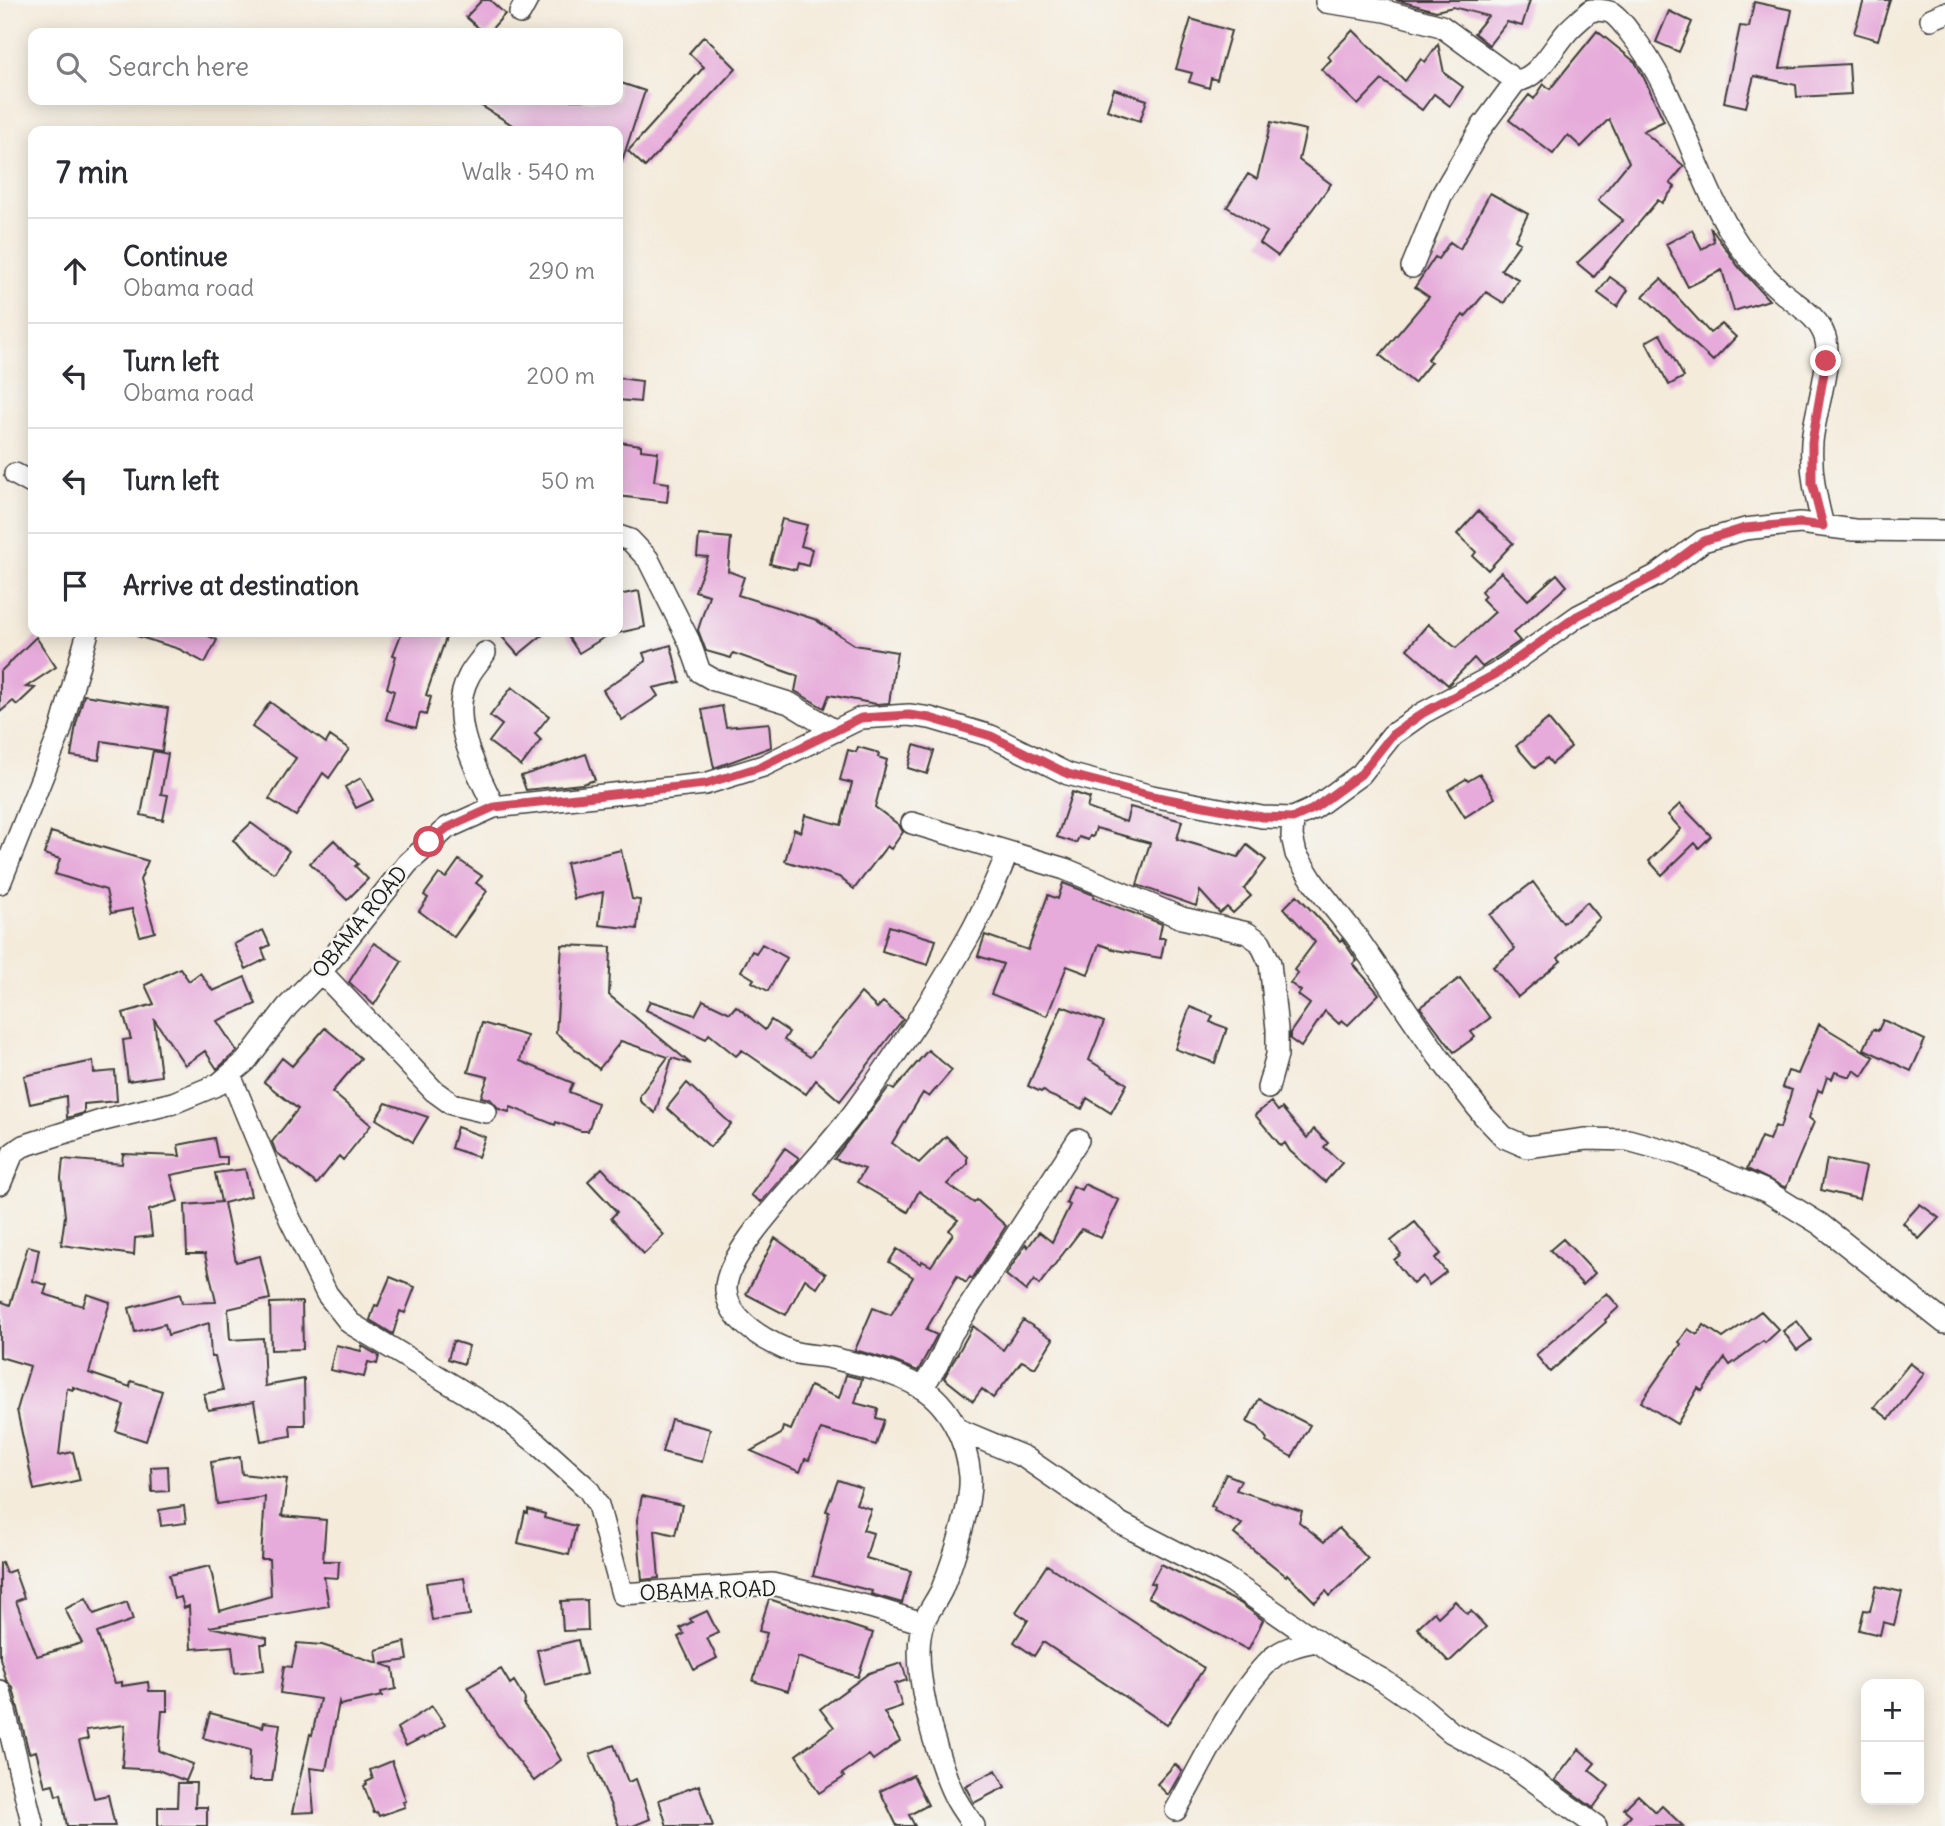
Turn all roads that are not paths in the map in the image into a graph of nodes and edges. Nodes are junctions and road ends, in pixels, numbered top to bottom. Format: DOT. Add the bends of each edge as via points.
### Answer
graph roads {
  1 [pos="1326,2"];
  2 [pos="1516,81"];
  3 [pos="1412,267"];
  4 [pos="1823,526"];
  5 [pos="1945,531"];
  6 [pos="623,538"];
  7 [pos="87,637"];
  8 [pos="485,653"];
  9 [pos="835,731"];
  10 [pos="494,807"];
  11 [pos="1293,818"];
  12 [pos="912,823"];
  13 [pos="1008,852"];
  14 [pos="0,883"];
  15 [pos="321,972"];
  16 [pos="230,1075"];
  17 [pos="1268,1088"];
  18 [pos="486,1112"];
  19 [pos="1078,1140"];
  20 [pos="2,1172"];
  21 [pos="1945,1323"];
  22 [pos="922,1388"];
  23 [pos="957,1429"];
  24 [pos="923,1623"];
  25 [pos="1316,1641"];
  26 [pos="0,1691"];
  27 [pos="1176,1810"];
  28 [pos="33,1826"];
  29 [pos="974,1826"];
  30 [pos="1596,1826"];
  1 -- 2 [label="street" via="1441,26"];
  2 -- 3 [label="street" via="1481,128 1441,196"];
  2 -- 4 [label="street" via="1536,70 1591,10 1612,13 1644,49 1711,195 1739,244 1782,293 1810,314 1826,340 1812,442 1812,483"];
  4 -- 5 [label="street"];
  4 -- 11 [label="street" via="1800,523 1745,528 1703,541 1657,575 1577,616 1496,674 1423,713 1392,735 1361,774"];
  6 -- 9 [label="street" via="648,559 700,672 789,703"];
  7 -- 14 [label="street" via="60,732"];
  8 -- 10 [label="street" via="468,676 461,699 462,723 469,753"];
  9 -- 10 [label="street, OBAMA ROAD" via="763,766 705,784"];
  9 -- 11 [label="street, OBAMA ROAD" via="861,718 930,718 991,736 1068,774 1152,796 1262,817"];
  10 -- 15 [label="street, OBAMA ROAD" via="447,828 429,842"];
  11 -- 21 [label="street" via="1296,854 1314,883 1438,1056 1504,1137 1527,1147 1586,1139 1628,1140 1716,1168 1768,1192 1820,1224"];
  12 -- 13 [label="street"];
  13 -- 17 [label="street" via="1065,869 1182,918 1247,933 1260,942 1270,963 1277,1029 1277,1055"];
  13 -- 22 [label="street" via="970,934 934,993 857,1109 738,1254 725,1287 729,1307 743,1323 792,1352 882,1371"];
  15 -- 16 [label="street, OBAMA ROAD"];
  15 -- 18 [label="street" via="434,1091 452,1104"];
  16 -- 20 [label="street, OBAMA ROAD" via="173,1103 23,1146"];
  16 -- 24 [label="street, OBAMA ROAD" via="327,1294 350,1323 500,1414 588,1489 598,1505 622,1594 772,1584"];
  19 -- 22 [label="street"];
  22 -- 23 [label="street"];
  23 -- 24 [label="street" via="969,1461 970,1484 954,1555"];
  23 -- 25 [label="street" via="1024,1457 1120,1523 1223,1576"];
  24 -- 29 [label="street" via="919,1641 922,1688 932,1732 953,1793"];
  25 -- 27 [label="street" via="1273,1657 1258,1675"];
  25 -- 30 [label="street" via="1383,1680 1451,1732 1512,1765"];
  26 -- 28 [label="street"];
}
